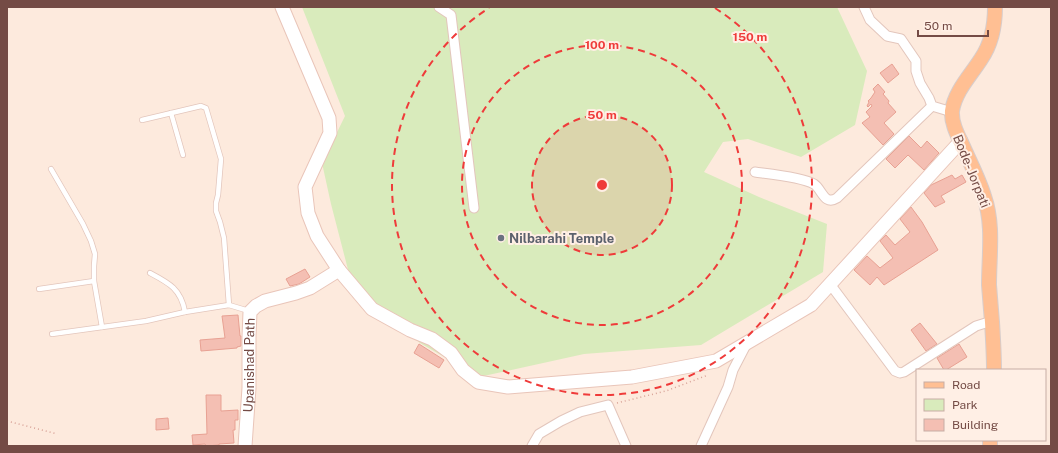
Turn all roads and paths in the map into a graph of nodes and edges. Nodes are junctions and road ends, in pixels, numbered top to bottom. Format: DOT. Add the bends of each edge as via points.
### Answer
graph roads {
  1 [pos="282,7"];
  2 [pos="439,7"];
  3 [pos="864,7"];
  4 [pos="995,7"];
  5 [pos="932,106"];
  6 [pos="952,112"];
  7 [pos="171,113"];
  8 [pos="142,120"];
  9 [pos="960,141"];
  10 [pos="183,155"];
  11 [pos="51,169"];
  12 [pos="755,172"];
  13 [pos="474,208"];
  14 [pos="339,270"];
  15 [pos="150,273"];
  16 [pos="94,281"];
  17 [pos="830,284"];
  18 [pos="39,289"];
  19 [pos="228,305"];
  20 [pos="185,312"];
  21 [pos="250,312"];
  22 [pos="992,322"];
  23 [pos="102,327"];
  24 [pos="52,334"];
  25 [pos="748,342"];
  26 [pos="994,369"];
  27 [pos="708,375"];
  28 [pos="608,405"];
  29 [pos="7,421"];
  30 [pos="57,434"];
  31 [pos="245,446"];
  32 [pos="532,446"];
  33 [pos="626,446"];
  34 [pos="701,446"];
  1 -- 14 [label="main road" via="329,118 330,134 305,187 308,213 317,236"];
  2 -- 13 [label="street" via="451,15"];
  3 -- 5 [label="street" via="876,27 887,36 901,39 905,44 916,61 920,84"];
  4 -- 6 [label="main road" via="994,28 988,48 959,92"];
  5 -- 6 [label="street"];
  5 -- 12 [label="street" via="834,200 827,199 816,184 809,181"];
  6 -- 9 [label="main road, Bode- Jorpati"];
  7 -- 8 [label="lane"];
  7 -- 10 [label="lane"];
  7 -- 19 [label="lane" via="201,106 206,108 221,159 216,211 224,238"];
  9 -- 17 [label="main road"];
  9 -- 22 [label="main road, Bode- Jorpati" via="984,194 989,213 989,288"];
  11 -- 16 [label="lane" via="91,242 95,254"];
  14 -- 21 [label="main road, Upanishad Path" via="310,288 266,301"];
  14 -- 25 [label="main road" via="372,308 410,330 432,339 451,353 463,370 478,382 508,387 632,377 716,361"];
  15 -- 20 [label="lane" via="166,281 177,292 183,301"];
  16 -- 18 [label="lane"];
  16 -- 23 [label="lane"];
  17 -- 22 [label="street" via="895,371 900,373 976,326"];
  17 -- 25 [label="main road" via="811,305"];
  19 -- 20 [label="lane"];
  19 -- 21 [label="lane"];
  20 -- 23 [label="lane"];
  21 -- 31 [label="main road, Upanishad Path"];
  22 -- 26 [label="main road, Bode- Jorpati"];
  23 -- 24 [label="lane"];
  25 -- 34 [label="street" via="733,370"];
  27 -- 28 [label="path" via="666,391"];
  28 -- 32 [label="street" via="580,412 561,421 539,434"];
  28 -- 33 [label="street"];
  29 -- 30 [label="path"];
}
